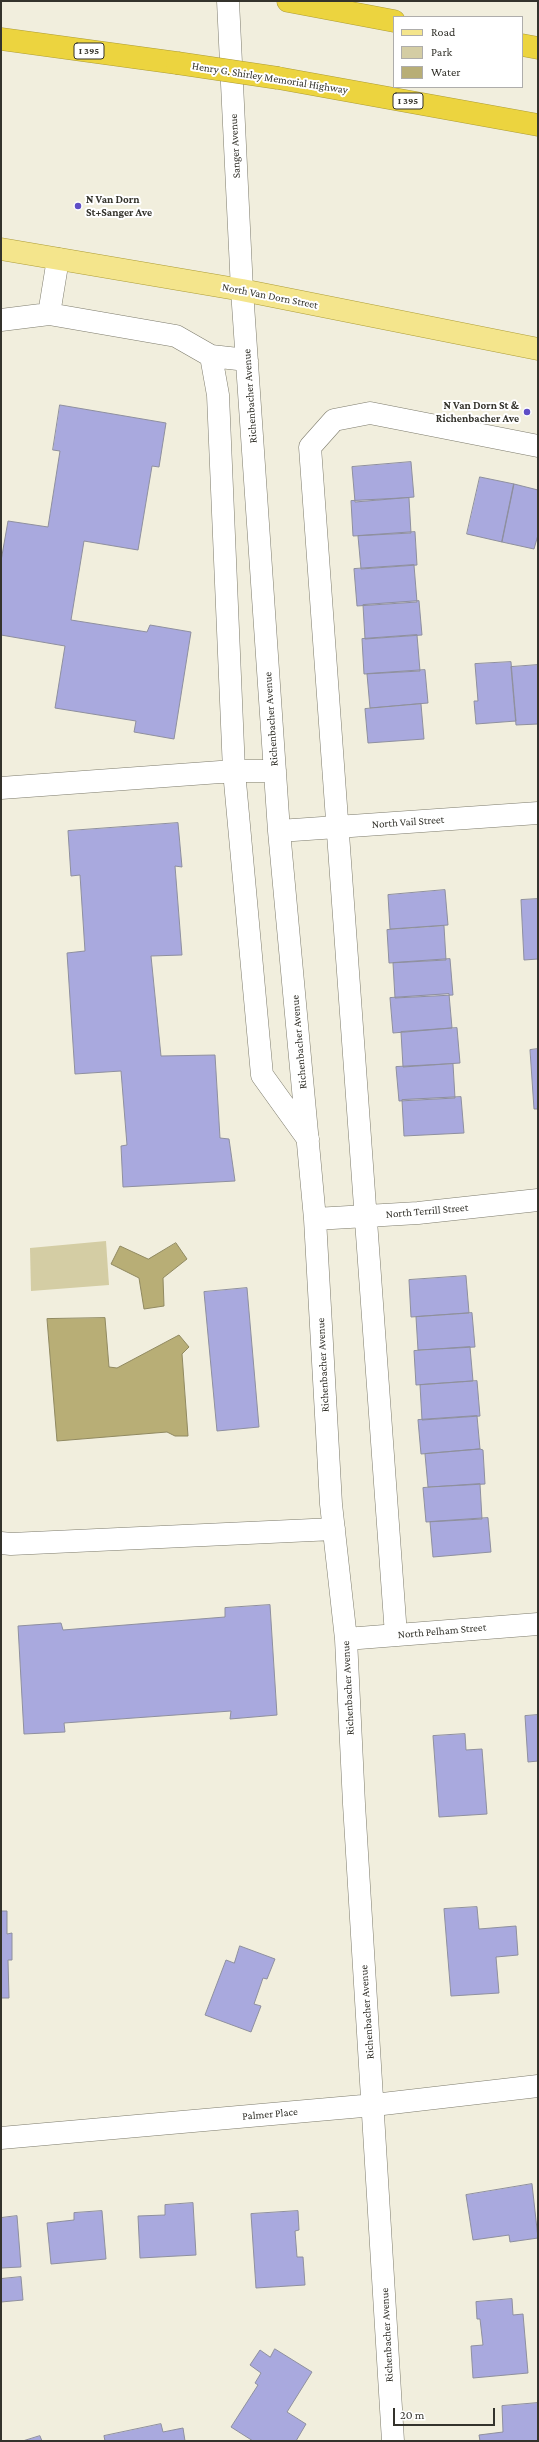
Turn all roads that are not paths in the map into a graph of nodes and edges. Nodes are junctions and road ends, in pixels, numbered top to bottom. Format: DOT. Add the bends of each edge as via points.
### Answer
graph roads {
  1 [pos="228,1"];
  2 [pos="288,1"];
  3 [pos="393,21"];
  4 [pos="1,39"];
  5 [pos="523,45"];
  6 [pos="538,48"];
  7 [pos="538,124"];
  8 [pos="1,249"];
  9 [pos="58,259"];
  10 [pos="242,290"];
  11 [pos="49,314"];
  12 [pos="1,320"];
  13 [pos="538,349"];
  14 [pos="211,356"];
  15 [pos="247,360"];
  16 [pos="538,446"];
  17 [pos="234,771"];
  18 [pos="275,771"];
  19 [pos="1,788"];
  20 [pos="538,813"];
  21 [pos="339,826"];
  22 [pos="279,831"];
  23 [pos="308,1139"];
  24 [pos="538,1200"];
  25 [pos="366,1216"];
  26 [pos="315,1219"];
  27 [pos="334,1529"];
  28 [pos="1,1543"];
  29 [pos="538,1624"];
  30 [pos="396,1635"];
  31 [pos="346,1639"];
  32 [pos="538,2086"];
  33 [pos="374,2105"];
  34 [pos="1,2138"];
  35 [pos="393,2441"];
  1 -- 10 [label="street, Sanger Avenue"];
  2 -- 3 [label="highway"];
  4 -- 7 [label="highway, Henry G. Shirley Memorial Highway / I 395, bridge" via="278,78"];
  5 -- 6 [label="highway"];
  8 -- 9 [label="main road, North Van Dorn Street"];
  9 -- 10 [label="main road, North Van Dorn Street"];
  9 -- 11 [label="street"];
  10 -- 13 [label="main road, North Van Dorn Street"];
  10 -- 15 [label="street, Richenbacher Avenue"];
  11 -- 12 [label="street"];
  11 -- 14 [label="street" via="176,336"];
  14 -- 15 [label="street"];
  14 -- 17 [label="street" via="218,395"];
  15 -- 18 [label="street, Richenbacher Avenue"];
  16 -- 21 [label="street" via="370,412 334,420 310,447"];
  17 -- 18 [label="street"];
  17 -- 19 [label="street"];
  17 -- 23 [label="street" via="262,1075"];
  18 -- 22 [label="street, Richenbacher Avenue"];
  20 -- 21 [label="street, North Vail Street"];
  21 -- 22 [label="street, North Vail Street"];
  21 -- 25 [label="street"];
  22 -- 23 [label="street, Richenbacher Avenue"];
  23 -- 26 [label="street, Richenbacher Avenue"];
  24 -- 25 [label="street, North Terrill Street"];
  25 -- 26 [label="street, North Terrill Street"];
  25 -- 30 [label="street"];
  26 -- 27 [label="street, Richenbacher Avenue"];
  27 -- 28 [label="street" via="157,1539"];
  27 -- 31 [label="street, Richenbacher Avenue"];
  29 -- 30 [label="street, North Pelham Street"];
  30 -- 31 [label="street, North Pelham Street"];
  31 -- 33 [label="street, Richenbacher Avenue"];
  32 -- 33 [label="street, Palmer Place"];
  33 -- 34 [label="street, Palmer Place"];
  33 -- 35 [label="street, Richenbacher Avenue"];
}
